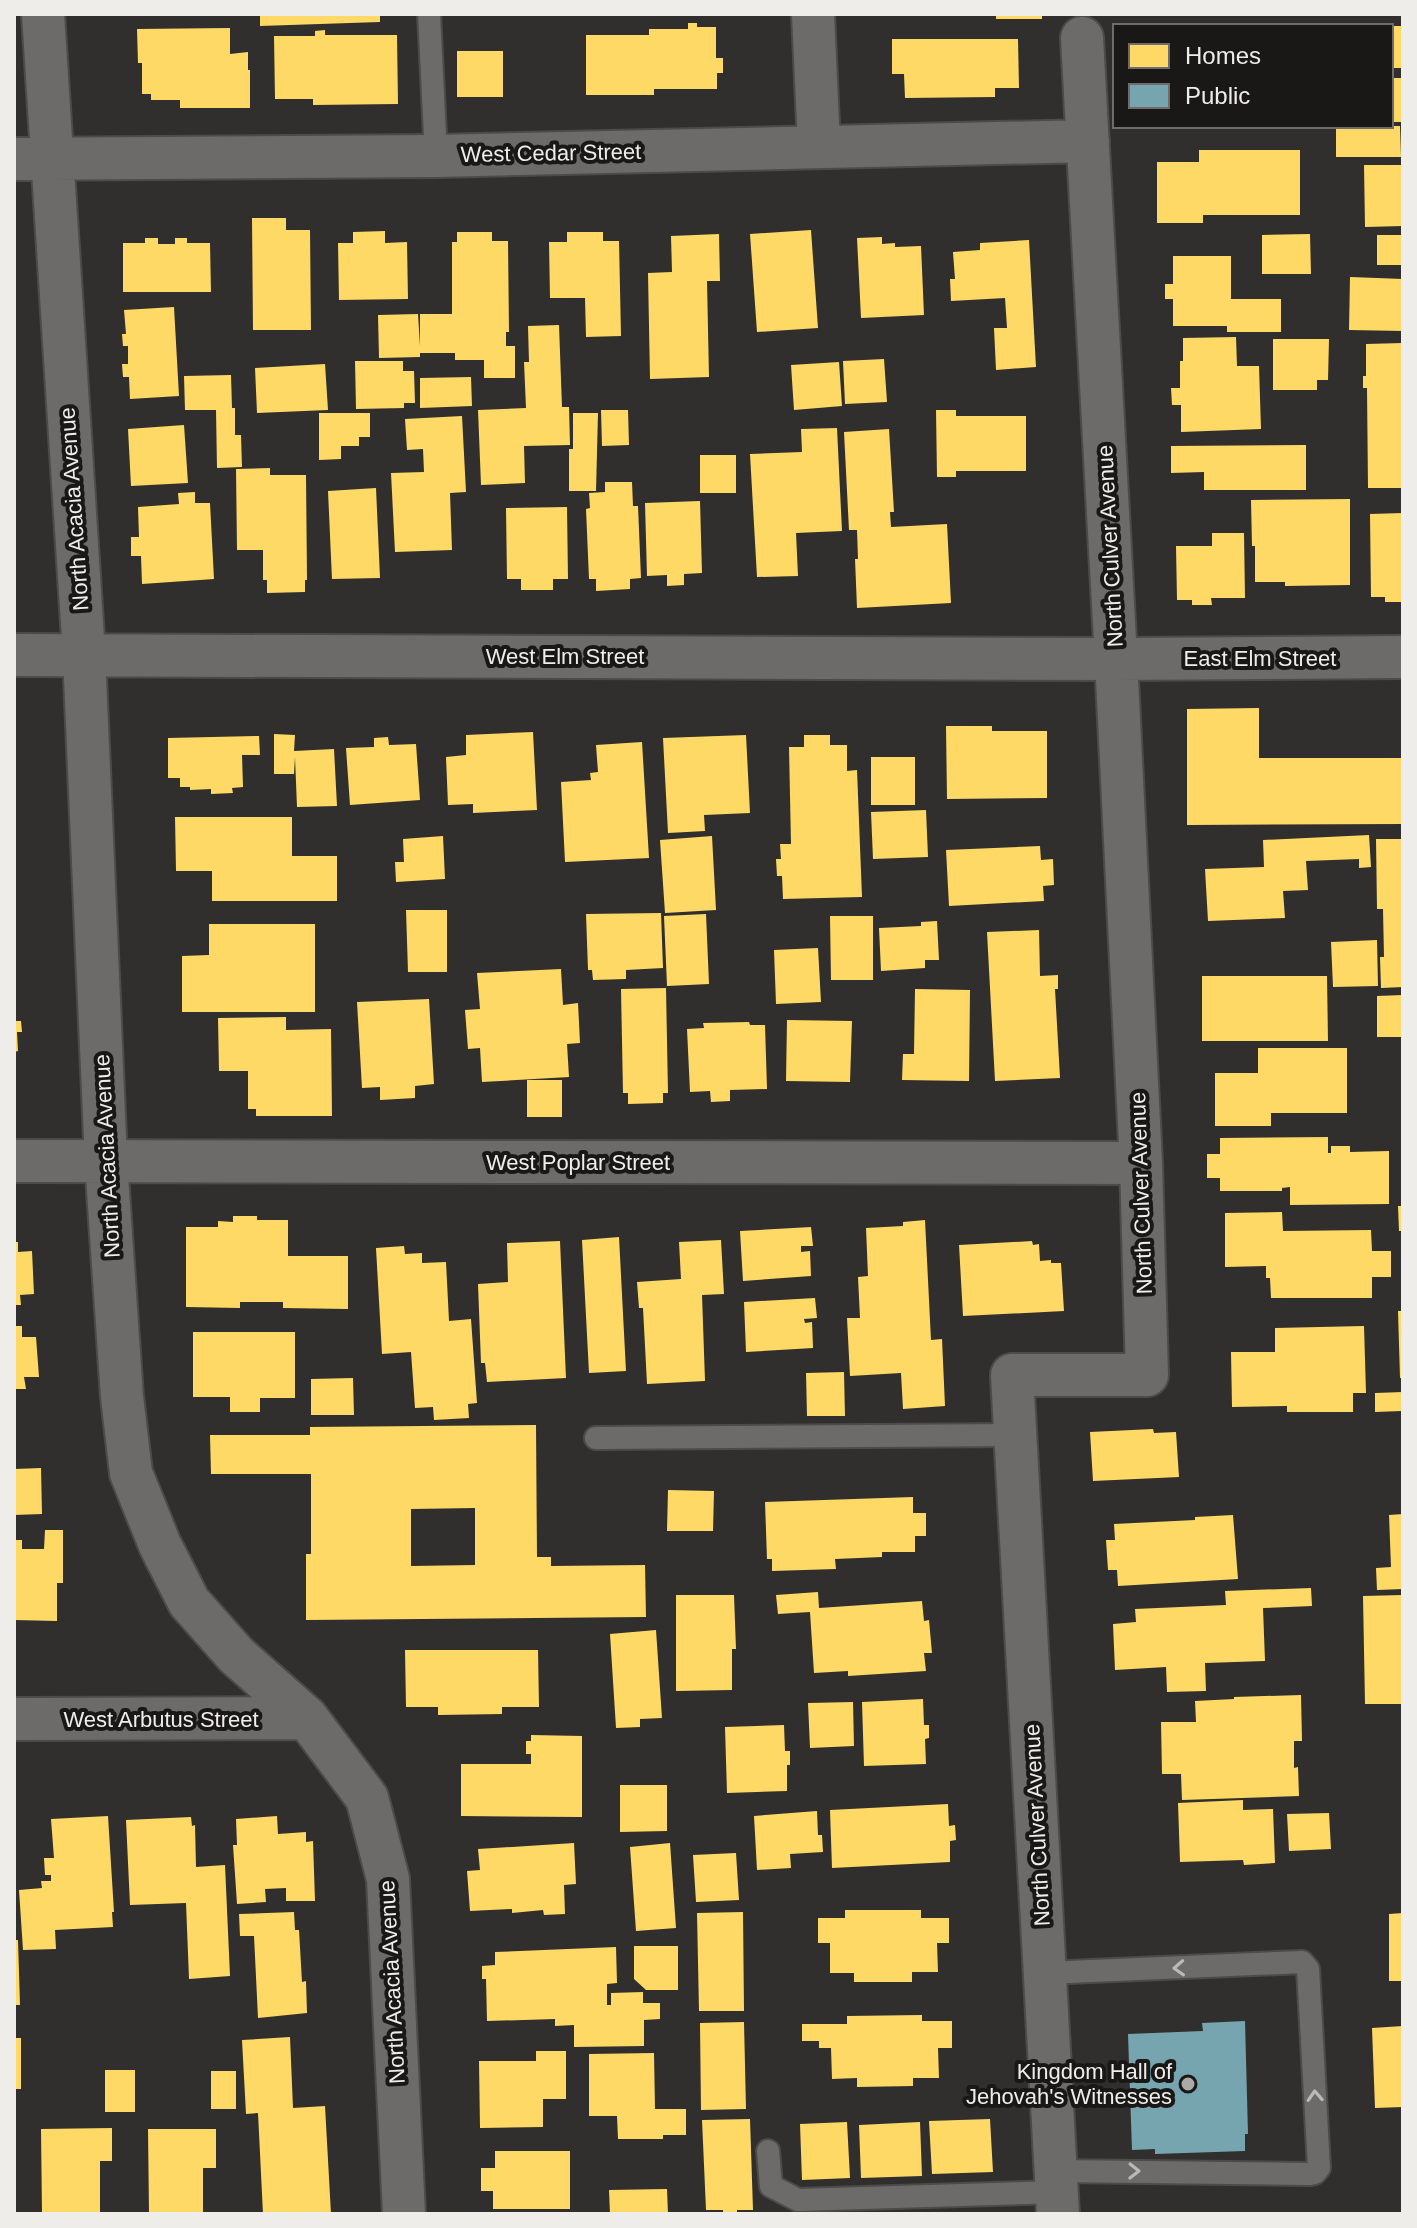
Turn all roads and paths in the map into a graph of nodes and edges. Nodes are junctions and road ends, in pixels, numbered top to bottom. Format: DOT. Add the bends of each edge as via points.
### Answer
graph roads {
  1 [pos="43,14"];
  2 [pos="429,14"];
  3 [pos="813,14"];
  4 [pos="1082,38"];
  5 [pos="1088,141"];
  6 [pos="819,146"];
  7 [pos="436,156"];
  8 [pos="32,159"];
  9 [pos="84,654"];
  10 [pos="14,655"];
  11 [pos="1403,657"];
  12 [pos="1116,659"];
  13 [pos="14,1161"];
  14 [pos="106,1161"];
  15 [pos="1141,1163"];
  16 [pos="1015,1435"];
  17 [pos="596,1438"];
  18 [pos="307,1718"];
  19 [pos="14,1719"];
  20 [pos="1045,1973"];
  21 [pos="768,2151"];
  22 [pos="1057,2192"];
  23 [pos="404,2214"];
  1 -- 8 [label="street, North Acacia Avenue"];
  2 -- 7 [label="lane"];
  3 -- 6 [label="street"];
  4 -- 5 [label="street, North Culver Avenue"];
  5 -- 6 [label="street, West Cedar Street"];
  5 -- 12 [label="street, North Culver Avenue"];
  6 -- 7 [label="street, West Cedar Street"];
  7 -- 8 [label="street, West Cedar Street"];
  8 -- 9 [label="street, North Acacia Avenue"];
  9 -- 10 [label="street, West Elm Street"];
  9 -- 12 [label="street, West Elm Street"];
  9 -- 14 [label="street, North Acacia Avenue"];
  11 -- 12 [label="street, East Elm Street"];
  12 -- 15 [label="street, North Culver Avenue"];
  13 -- 14 [label="street, West Poplar Street"];
  14 -- 15 [label="street, West Poplar Street"];
  14 -- 18 [label="street, North Acacia Avenue" via="131,1473 189,1602 236,1655"];
  15 -- 16 [label="street, North Culver Avenue" via="1147,1375 1012,1375"];
  16 -- 17 [label="lane"];
  16 -- 20 [label="street, North Culver Avenue"];
  18 -- 19 [label="street, West Arbutus Street"];
  18 -- 23 [label="street, North Acacia Avenue" via="367,1798 388,1879"];
  20 -- 22 [label="street, North Culver Avenue"];
  22 -- 20 [label="lane, one-way" via="1310,2174 1319,2168 1308,1969 1302,1962"];
  21 -- 22 [label="lane" via="771,2186 798,2200"];
}
